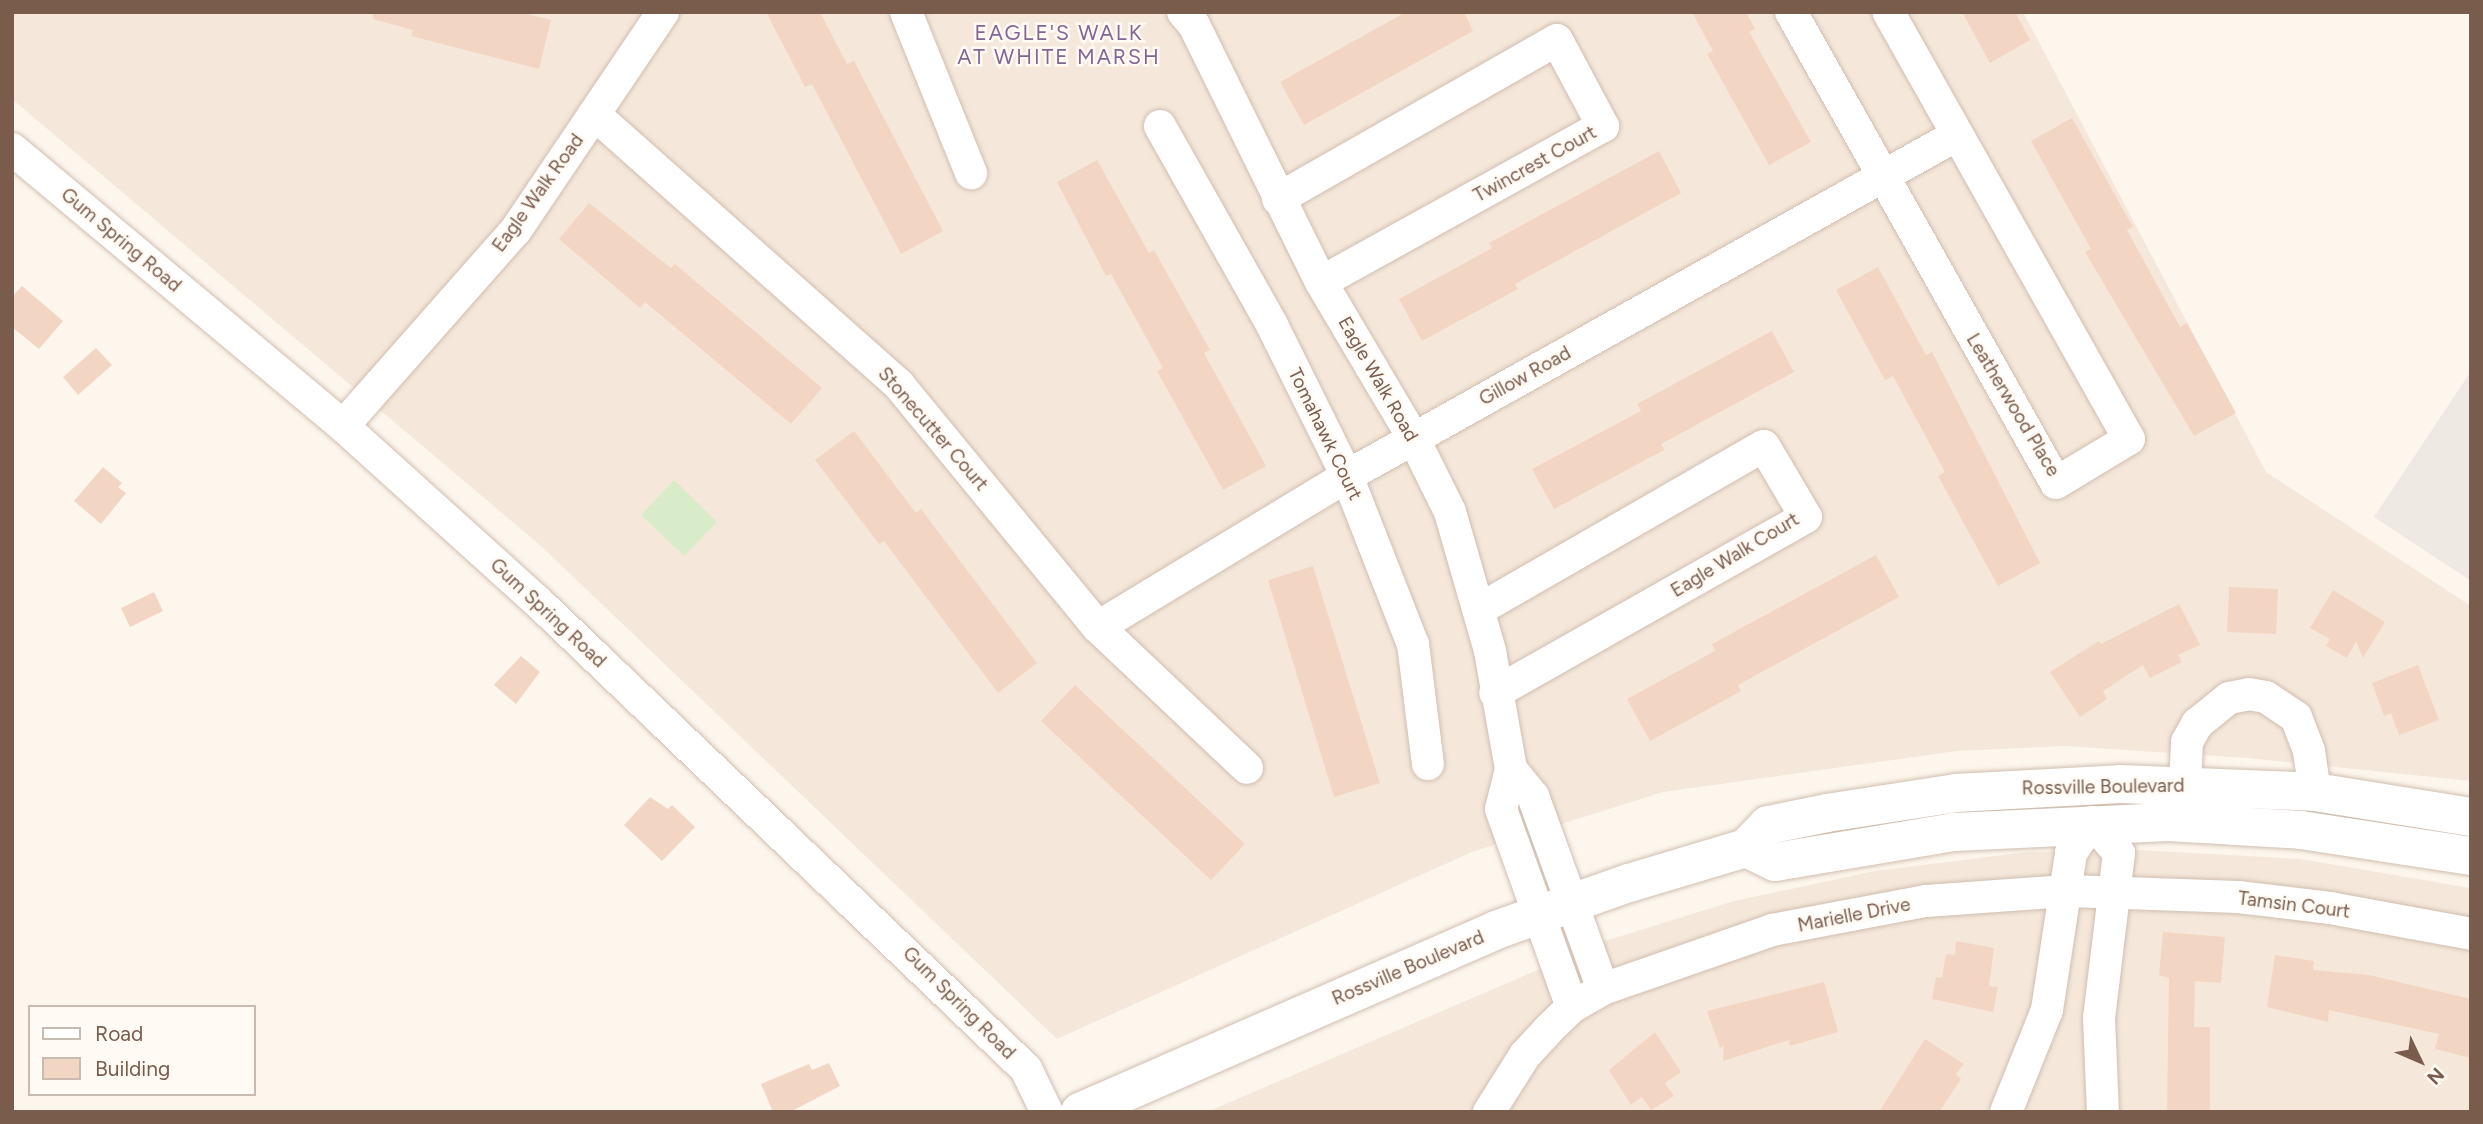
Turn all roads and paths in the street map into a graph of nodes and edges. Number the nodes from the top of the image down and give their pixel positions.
1 (663, 12) edge
2 (906, 12) edge
3 (1791, 12) edge
4 (1888, 12) edge
5 (1198, 17) edge
6 (594, 114) junction
7 (1160, 126) dead end
8 (1957, 135) junction
9 (12, 149) edge
10 (971, 173) dead end
11 (1880, 177) junction
12 (1278, 199) junction
13 (1321, 282) junction
14 (343, 426) junction
15 (1414, 439) junction
16 (1347, 476) junction
17 (1480, 609) junction
18 (1098, 627) junction
19 (1495, 693) junction
20 (1428, 764) dead end
21 (1247, 768) dead end
22 (1511, 769) junction
23 (2185, 785) junction
24 (2315, 792) junction
25 (2471, 817) edge
26 (2092, 822) junction
27 (1746, 848) junction
28 (2471, 856) edge
29 (2067, 891) junction
30 (2115, 893) junction
31 (1572, 902) junction
32 (1537, 915) junction
33 (2471, 934) edge
34 (1603, 989) junction
35 (1572, 1007) junction
36 (2048, 1010) junction
37 (2099, 1018) junction
38 (1046, 1112) edge
39 (1080, 1112) edge
40 (1489, 1112) edge
41 (2006, 1112) edge
42 (2103, 1112) edge

1 - 6 street, Eagle Walk Road
2 - 10 street
3 - 11 street, Leatherwood Place
4 - 8 street, Leatherwood Place
5 - 12 street, Eagle Walk Road
6 - 14 street, Eagle Walk Road
6 - 18 street, Stonecutter Court
7 - 16 street, Tomahawk Court
8 - 11 street, Gillow Road
8 - 11 street, Leatherwood Place
9 - 14 street, Gum Spring Road
11 - 15 street, Gillow Road
12 - 13 street, Eagle Walk Road
12 - 13 street, Twincrest Court
13 - 15 street, Eagle Walk Road
14 - 38 street, Gum Spring Road
15 - 16 street, Gillow Road
15 - 17 street, Eagle Walk Road
16 - 18 street, Gillow Road
16 - 20 street, Tomahawk Court
17 - 19 street, Eagle Walk Road
17 - 19 street, Eagle Walk Court
18 - 21 street, Stonecutter Court
19 - 22 street, Eagle Walk Road
22 - 31 street, Eagle Walk Road
22 - 32 street, Eagle Walk Road
23 - 24 main road, Rossville Boulevard
23 - 24 street
23 - 27 main road, Rossville Boulevard
24 - 25 main road, Rossville Boulevard
26 - 27 main road, Rossville Boulevard
26 - 28 main road, Rossville Boulevard
26 - 29 street
26 - 30 street
27 - 31 main road, Rossville Boulevard
29 - 30 street, Marielle Drive
29 - 34 street, Marielle Drive
29 - 36 street
30 - 33 street, Tamsin Court
30 - 37 street
31 - 32 main road, Rossville Boulevard
31 - 34 street
32 - 35 street
32 - 39 main road, Rossville Boulevard
34 - 35 street, Marielle Drive
35 - 40 street, Marielle Drive
36 - 37 street
36 - 41 street
37 - 42 street

